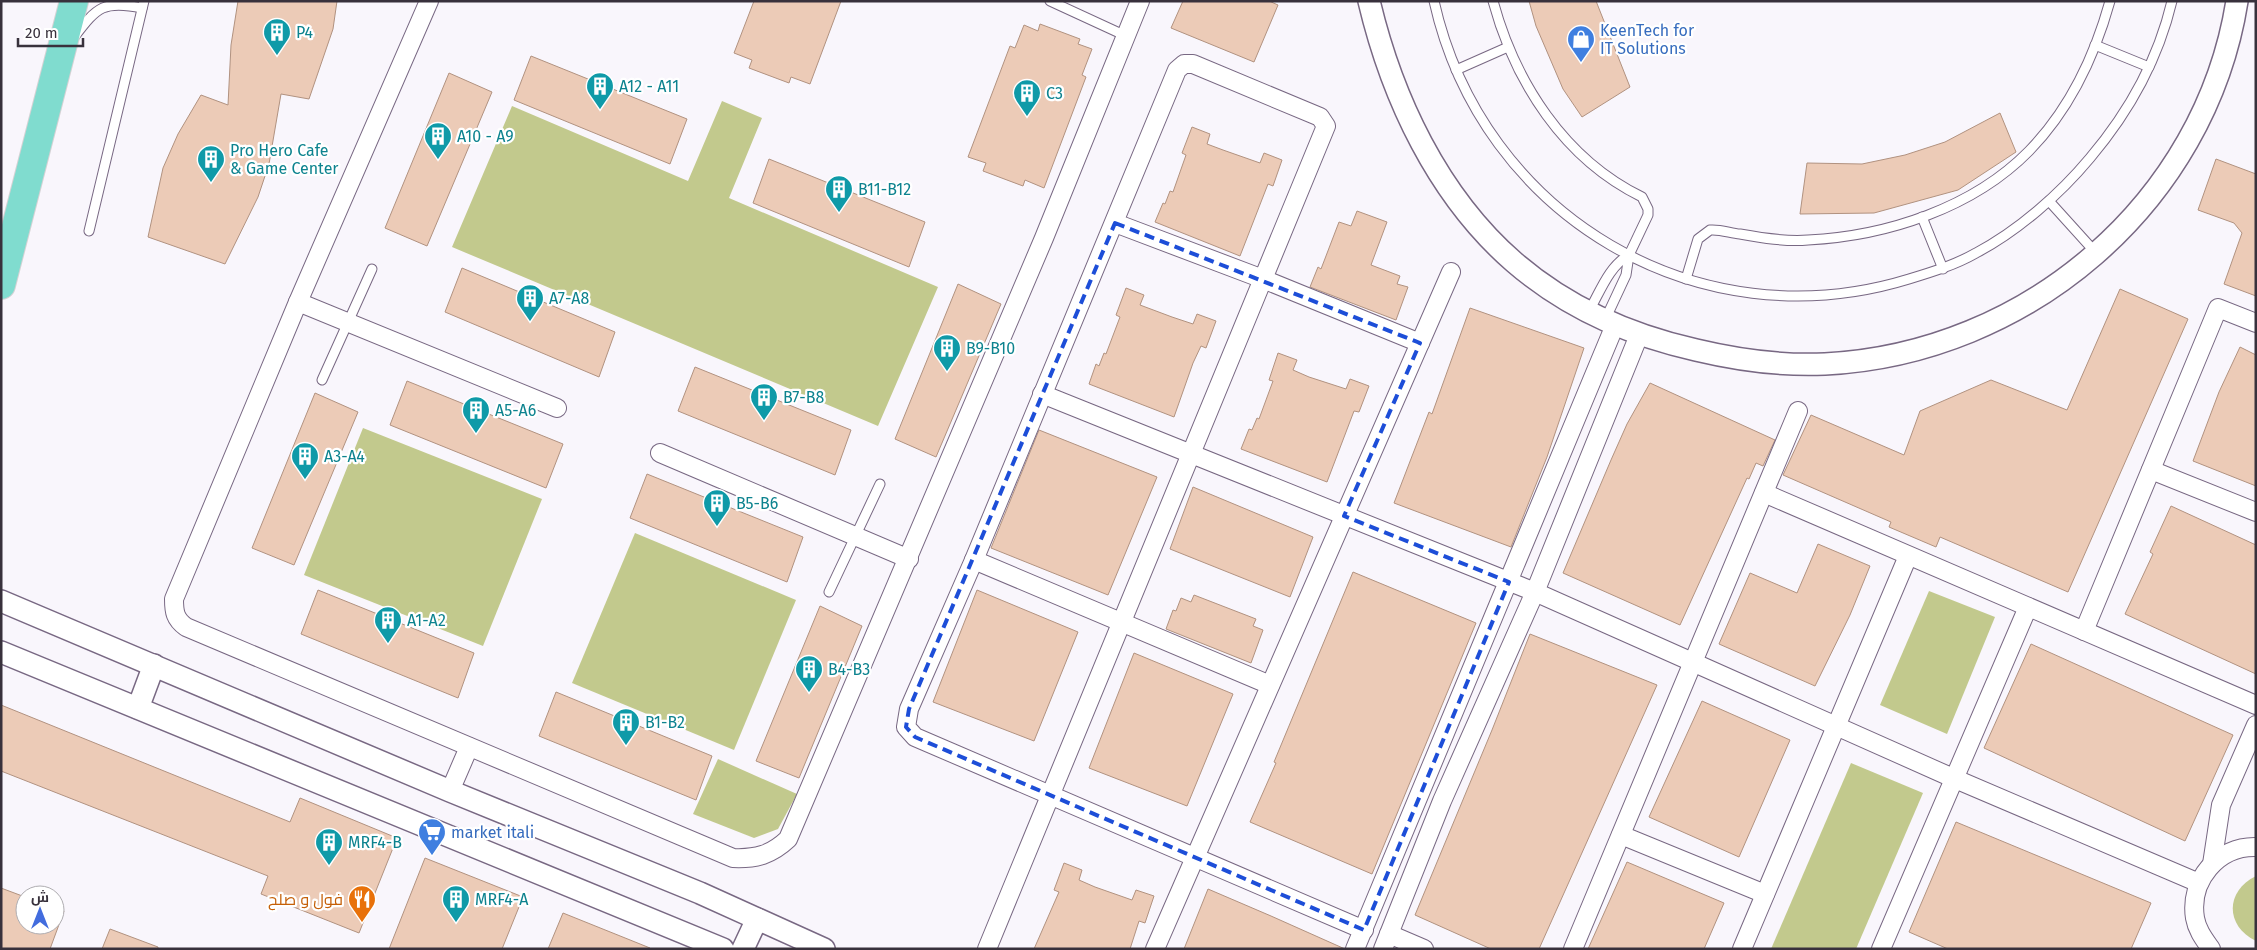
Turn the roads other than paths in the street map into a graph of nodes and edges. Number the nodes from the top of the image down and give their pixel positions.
1 (74, 1) edge
2 (429, 1) edge
3 (1050, 1) edge
4 (1140, 1) edge
5 (1369, 1) edge
6 (1434, 1) edge
7 (1493, 1) edge
8 (2110, 1) edge
9 (2172, 1) edge
10 (2237, 1) edge
11 (143, 4) edge
12 (1126, 36) junction
13 (2095, 45) junction
14 (1508, 47) junction
15 (58, 66) junction
16 (2149, 67) junction
17 (1456, 70) junction
18 (2049, 201) junction
19 (1922, 217) junction
20 (1115, 223) junction
21 (89, 232) dead end
22 (2097, 253) junction
23 (1629, 254) junction
24 (372, 269) dead end
25 (1943, 269) junction
26 (1451, 272) dead end
27 (1263, 279) junction
28 (1686, 279) junction
29 (1, 285) edge
30 (298, 302) junction
31 (1603, 319) junction
32 (348, 323) junction
33 (2256, 324) edge
34 (1639, 334) junction
35 (1420, 343) junction
36 (322, 380) dead end
37 (1590, 386) junction
38 (1042, 394) junction
39 (1614, 398) junction
40 (557, 408) dead end
41 (1798, 411) dead end
42 (660, 453) dead end
43 (1190, 454) junction
44 (2151, 470) junction
45 (880, 484) dead end
46 (1764, 493) junction
47 (2256, 512) edge
48 (1344, 516) junction
49 (855, 536) junction
50 (1908, 556) junction
51 (909, 559) junction
52 (974, 560) junction
53 (1510, 582) junction
54 (829, 592) dead end
55 (1535, 592) junction
56 (1, 601) edge
57 (2028, 607) junction
58 (1120, 622) junction
59 (2084, 631) junction
60 (1, 652) edge
61 (1693, 662) junction
62 (154, 665) junction
63 (1270, 685) junction
64 (2256, 705) edge
65 (138, 708) junction
66 (2256, 725) edge
67 (1836, 726) junction
68 (469, 747) junction
69 (1953, 778) junction
70 (450, 791) junction
71 (1049, 795) junction
72 (1621, 835) junction
73 (2256, 847) edge
74 (1195, 858) junction
75 (2212, 864) junction
76 (2199, 883) junction
77 (1765, 894) junction
78 (757, 919) junction
79 (1364, 930) junction
80 (1386, 941) edge
81 (723, 949) edge
82 (742, 949) edge
83 (824, 949) edge
84 (987, 949) edge
85 (1155, 949) edge
86 (1355, 949) edge
87 (1424, 949) edge
88 (1573, 949) edge
89 (1742, 949) edge
90 (1880, 949) edge
91 (2211, 949) edge

1 - 15 highway
2 - 30 street
3 - 12 lane
4 - 12 street
5 - 31 street
6 - 17 lane
7 - 14 lane
8 - 13 lane
9 - 16 lane
10 - 22 street
11 - 15 lane
11 - 21 lane
12 - 51 street
13 - 16 lane
13 - 19 lane
14 - 17 lane
14 - 23 lane
15 - 29 highway
16 - 18 lane
17 - 23 lane
18 - 22 lane
18 - 25 lane
19 - 25 lane
19 - 28 lane
20 - 27 street
20 - 27 street
20 - 38 street
22 - 34 street
23 - 28 lane
23 - 31 lane
23 - 31 lane
24 - 32 lane
25 - 28 lane
26 - 35 street
27 - 35 street
27 - 43 street
30 - 32 street
30 - 68 street
31 - 34 street
31 - 37 street
32 - 36 lane
32 - 40 street
33 - 44 street
34 - 39 street
35 - 48 street
37 - 39 street
37 - 53 street
38 - 43 street
38 - 52 street
39 - 55 street
41 - 46 street
42 - 49 street
43 - 48 street
43 - 58 street
44 - 47 street
44 - 59 street
45 - 49 lane
46 - 50 street
46 - 61 street
48 - 53 street
48 - 63 street
49 - 51 street
49 - 54 lane
50 - 57 street
50 - 67 street
51 - 68 street
52 - 58 street
52 - 71 street
53 - 55 street
53 - 79 street
55 - 61 street
55 - 80 street
56 - 62 street
57 - 59 street
57 - 69 street
58 - 63 street
58 - 71 street
59 - 64 street
60 - 65 street
61 - 67 street
61 - 72 street
62 - 65 street
62 - 70 street
63 - 74 street
65 - 81 street
66 - 75 street
67 - 69 street
67 - 77 street
68 - 70 street
69 - 76 street
69 - 90 street
70 - 78 street
71 - 74 street
71 - 84 street
72 - 77 street
72 - 88 street
73 - 75 street
74 - 79 street
74 - 85 street
75 - 76 street
76 - 91 street
77 - 89 street
78 - 82 street
78 - 83 street
79 - 86 street
80 - 87 street

